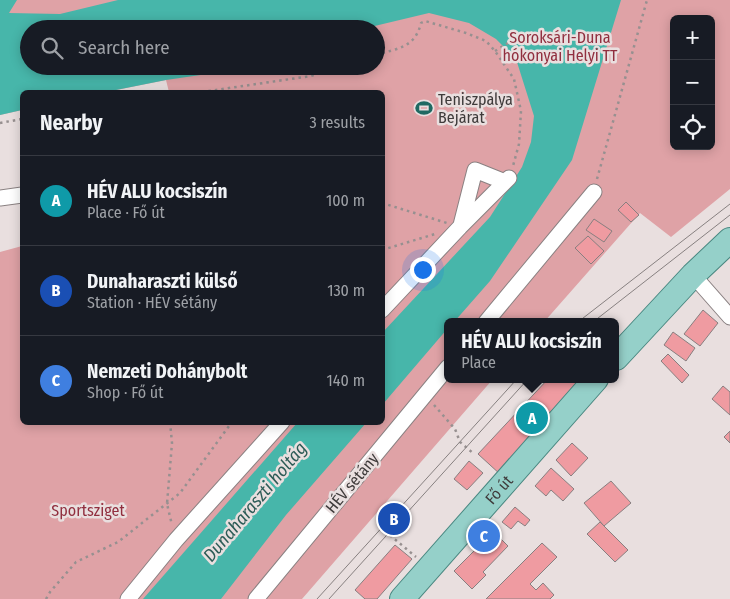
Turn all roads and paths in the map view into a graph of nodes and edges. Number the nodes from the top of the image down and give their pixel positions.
1 (647, 0) edge
2 (513, 40) dead end
3 (495, 51) junction
4 (385, 52) edge
5 (314, 75) edge
6 (216, 90) edge
7 (20, 120) edge
8 (0, 123) edge
9 (507, 180) junction
10 (594, 192) joint
11 (20, 195) edge
12 (0, 198) edge
13 (385, 204) edge
14 (460, 227) junction
15 (730, 240) edge
16 (385, 249) edge
17 (693, 276) junction
18 (385, 307) edge
19 (730, 317) edge
20 (489, 318) edge
21 (619, 355) edge
22 (444, 372) edge
23 (592, 383) edge
24 (425, 394) junction
25 (170, 425) edge
26 (230, 425) edge
27 (279, 425) edge
28 (474, 454) dead end
29 (167, 504) junction
30 (384, 531) dead end
31 (176, 540) junction
32 (411, 563) dead end
33 (46, 599) edge
34 (128, 599) edge
35 (256, 599) edge
36 (402, 599) edge

1 - 10 path
2 - 3 path
3 - 4 path
3 - 9 path
5 - 6 path
7 - 8 path
9 - 14 street
9 - 14 street
10 - 20 street
11 - 12 street
13 - 14 path
14 - 16 path
14 - 18 street
15 - 17 main road
17 - 19 street
17 - 21 main road
22 - 24 street, HÉV sétány
23 - 36 main road, Fő út
24 - 28 path
24 - 35 street, HÉV sétány
25 - 29 path
26 - 29 path
27 - 31 street
29 - 31 path
29 - 33 path
30 - 32 path
31 - 34 street

